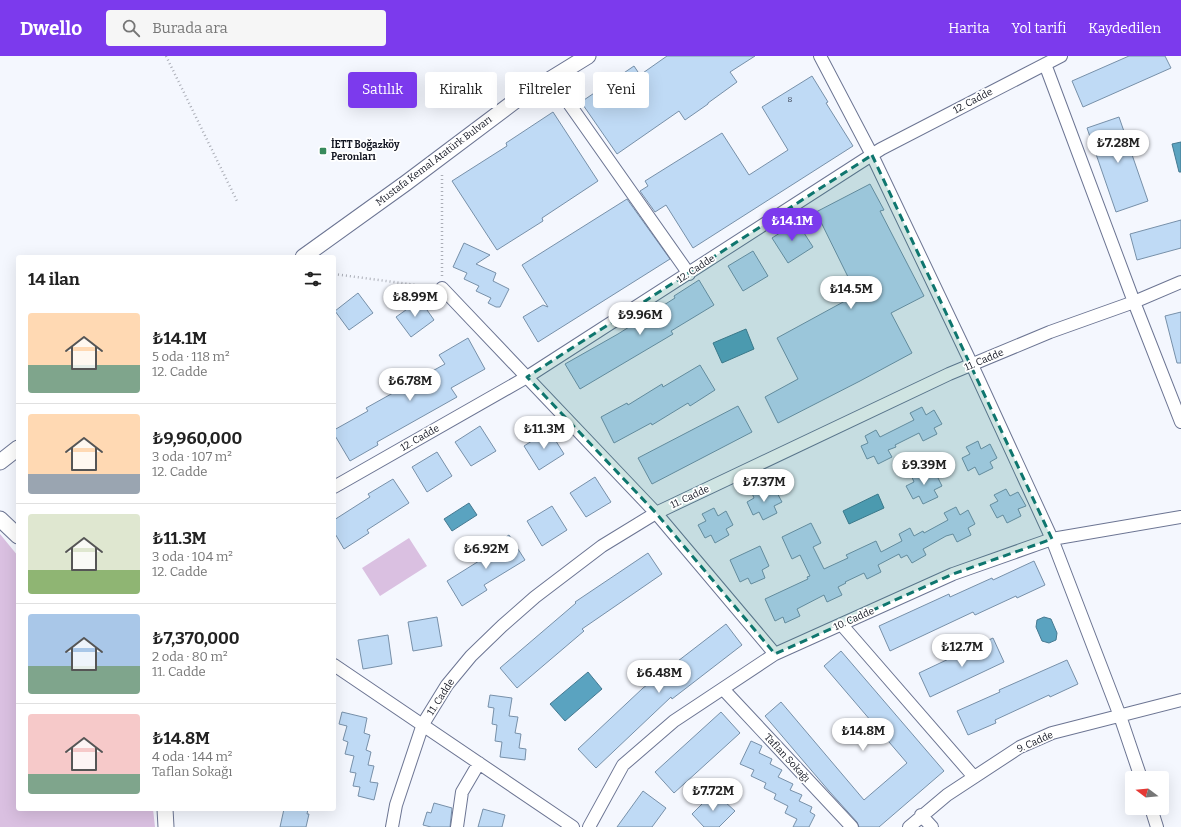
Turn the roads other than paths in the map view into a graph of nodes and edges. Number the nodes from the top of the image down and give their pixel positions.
1 (588, 56) edge
2 (820, 56) edge
3 (1061, 56) edge
4 (1045, 64) junction
5 (561, 72) edge
6 (505, 108) edge
7 (572, 108) edge
8 (872, 155) junction
9 (306, 255) edge
10 (689, 274) junction
11 (1181, 282) edge
12 (442, 288) road end
13 (1134, 302) junction
14 (972, 365) junction
15 (527, 377) junction
16 (1181, 422) edge
17 (16, 450) edge
18 (0, 462) edge
19 (336, 486) edge
20 (656, 513) junction
21 (1181, 517) edge
22 (0, 519) edge
23 (16, 534) edge
24 (1052, 539) junction
25 (841, 624) junction
26 (775, 654) junction
27 (336, 666) edge
28 (723, 689) junction
29 (1181, 700) edge
30 (1120, 716) junction
31 (423, 724) junction
32 (479, 762) junction
33 (1139, 771) edge
34 (974, 777) junction
35 (165, 811) edge
36 (922, 815) junction
37 (1153, 815) edge
38 (166, 827) edge
39 (392, 827) edge
40 (456, 827) edge
41 (573, 827) edge
42 (589, 827) edge
43 (852, 827) edge
44 (909, 827) edge
45 (932, 827) edge
46 (1157, 827) edge

1 - 5 street, Mustafa Kemal Atatürk Bulvarı
2 - 8 street
3 - 4 street, 12. Cadde
4 - 8 street, 12. Cadde
4 - 13 street
6 - 9 street, Mustafa Kemal Atatürk Bulvarı
7 - 10 street
8 - 10 street, 12. Cadde
8 - 14 street
10 - 15 street, 12. Cadde
11 - 13 street, 11. Cadde
12 - 15 street
13 - 14 street, 11. Cadde
13 - 16 street
14 - 20 street, 11. Cadde
14 - 24 street
15 - 19 street, 12. Cadde
15 - 20 street
17 - 18 street
20 - 26 street
20 - 31 street, 11. Cadde
21 - 24 street, 10. Cadde
22 - 23 street
24 - 25 street, 10. Cadde
24 - 30 street
25 - 26 street, 10. Cadde
25 - 34 street
26 - 28 street, 10. Cadde
27 - 31 street
28 - 42 street, 10. Cadde
28 - 43 street, Taflan Sokağı
29 - 30 street, 9. Cadde
30 - 33 street
30 - 34 street, 9. Cadde
31 - 32 street
31 - 39 street, 11. Cadde
32 - 40 street
32 - 41 street
34 - 36 street, 9. Cadde
35 - 38 street
36 - 44 street, 9. Cadde
36 - 45 street
37 - 46 street

